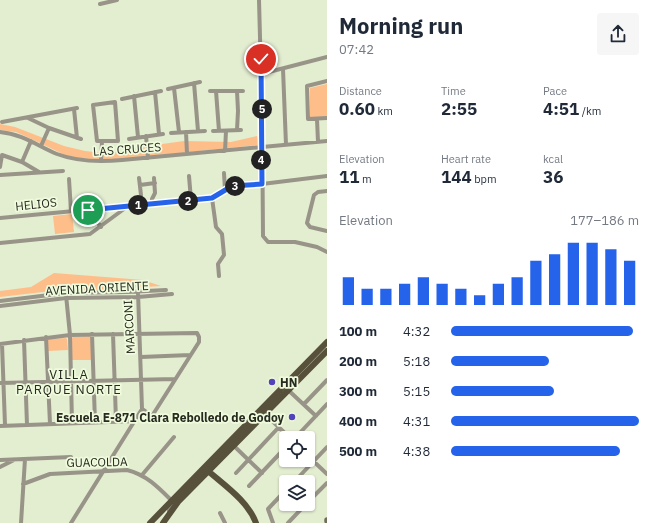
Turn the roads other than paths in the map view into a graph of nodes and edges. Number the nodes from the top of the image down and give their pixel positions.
1 (117, 0) edge
2 (259, 0) edge
3 (100, 4) dead end
4 (327, 57) edge
5 (283, 69) junction
6 (261, 74) junction
7 (327, 81) edge
8 (200, 82) dead end
9 (194, 84) junction
10 (174, 88) junction
11 (168, 89) dead end
12 (161, 91) dead end
13 (210, 91) dead end
14 (216, 91) junction
15 (237, 91) junction
16 (243, 91) dead end
17 (155, 92) junction
18 (134, 96) junction
19 (122, 99) dead end
20 (28, 118) junction
21 (327, 118) edge
22 (317, 119) junction
23 (2, 122) dead end
24 (49, 128) junction
25 (198, 131) junction
26 (205, 131) dead end
27 (213, 131) dead end
28 (219, 131) junction
29 (226, 131) junction
30 (0, 132) edge
31 (179, 132) junction
32 (186, 132) junction
33 (171, 133) dead end
34 (146, 136) junction
35 (138, 137) junction
36 (129, 139) dead end
37 (31, 141) junction
38 (102, 141) junction
39 (327, 141) edge
40 (318, 142) junction
41 (286, 145) junction
42 (41, 146) junction
43 (261, 148) junction
44 (225, 150) junction
45 (187, 154) junction
46 (148, 158) junction
47 (101, 161) junction
48 (22, 162) junction
49 (0, 167) edge
50 (63, 171) dead end
51 (40, 172) junction
52 (224, 173) dead end
53 (0, 175) edge
54 (189, 176) dead end
55 (327, 176) edge
56 (139, 178) dead end
57 (154, 178) dead end
58 (69, 179) dead end
59 (155, 183) junction
60 (262, 184) junction
61 (140, 185) junction
62 (225, 190) junction
63 (327, 191) edge
64 (141, 195) dead end
65 (212, 198) junction
66 (191, 200) junction
67 (152, 203) junction
68 (129, 206) junction
69 (88, 210) junction
70 (71, 211) junction
71 (0, 218) edge
72 (101, 227) junction
73 (327, 231) edge
74 (0, 243) edge
75 (327, 252) edge
76 (219, 276) dead end
77 (166, 290) dead end
78 (138, 294) junction
79 (172, 294) dead end
80 (66, 295) junction
81 (0, 301) edge
82 (0, 306) edge
83 (140, 333) junction
84 (92, 334) junction
85 (113, 334) junction
86 (70, 335) junction
87 (46, 337) junction
88 (24, 340) junction
89 (327, 342) edge
90 (1, 344) edge
91 (327, 351) edge
92 (190, 355) junction
93 (141, 357) junction
94 (175, 379) junction
95 (142, 380) junction
96 (327, 380) edge
97 (48, 381) junction
98 (72, 381) junction
99 (94, 381) junction
100 (114, 381) junction
101 (26, 382) junction
102 (2, 383) edge
103 (286, 388) junction
104 (304, 404) junction
105 (327, 404) edge
106 (142, 409) junction
107 (265, 414) junction
108 (152, 416) junction
109 (316, 416) junction
110 (116, 421) junction
111 (136, 421) junction
112 (159, 421) dead end
113 (95, 422) junction
114 (72, 423) junction
115 (50, 424) junction
116 (5, 425) junction
117 (27, 425) junction
118 (0, 426) edge
119 (279, 427) junction
120 (283, 431) edge
121 (302, 431) edge
122 (174, 437) dead end
123 (234, 446) junction
124 (327, 447) edge
125 (279, 455) edge
126 (71, 457) dead end
127 (16, 459) junction
128 (25, 459) junction
129 (315, 459) edge
130 (0, 460) edge
131 (248, 460) junction
132 (315, 463) edge
133 (0, 467) edge
134 (308, 467) edge
135 (105, 470) junction
136 (206, 470) junction
137 (236, 473) dead end
138 (262, 473) junction
139 (327, 474) edge
140 (142, 475) junction
141 (300, 475) edge
142 (327, 482) edge
143 (23, 484) junction
144 (248, 486) dead end
145 (315, 495) edge
146 (279, 497) edge
147 (172, 500) junction
148 (299, 511) edge
149 (169, 513) junction
150 (220, 513) dead end
151 (327, 520) edge
152 (152, 522) edge
153 (21, 523) edge
154 (71, 523) edge
155 (163, 523) edge
156 (225, 523) edge
157 (256, 523) edge
158 (273, 523) edge
159 (288, 523) edge
160 (324, 523) edge

1 - 3 street
2 - 6 street
4 - 5 street
5 - 6 street
5 - 41 street
6 - 43 street
7 - 22 street
8 - 9 street
9 - 10 street
9 - 25 street
10 - 11 street
10 - 31 street
12 - 17 street
13 - 14 street
14 - 15 street
14 - 28 street
15 - 16 street
15 - 29 street
17 - 18 street
17 - 34 street
18 - 19 street
18 - 35 street
20 - 23 street
20 - 24 street
20 - 24 street
21 - 22 street
22 - 40 street
24 - 42 street
25 - 26 street
25 - 32 street
27 - 28 street
28 - 29 street
29 - 44 street
30 - 37 street, LAS CRUCES
31 - 32 street
31 - 33 street
32 - 45 street
34 - 35 street
34 - 46 street
35 - 36 street
37 - 42 street, LAS CRUCES
37 - 48 street
38 - 38 street
38 - 47 street
39 - 40 street, LAS CRUCES
40 - 41 street, LAS CRUCES
41 - 43 street, LAS CRUCES
42 - 47 street, LAS CRUCES
43 - 44 street, LAS CRUCES
43 - 60 street
44 - 45 street, LAS CRUCES
45 - 46 street, LAS CRUCES
46 - 47 street, LAS CRUCES
48 - 49 street
48 - 51 street
50 - 51 street
51 - 53 street
52 - 62 street
54 - 66 street
55 - 60 street, HELIOS
56 - 61 street
57 - 59 street
58 - 70 street
59 - 61 street
59 - 67 street
60 - 62 street, HELIOS
60 - 75 street
61 - 64 street
62 - 65 street, HELIOS
63 - 73 street
65 - 66 street, HELIOS
65 - 76 street
66 - 67 street, HELIOS
67 - 68 street, HELIOS
68 - 69 street, HELIOS
68 - 72 street
69 - 70 street, HELIOS
69 - 72 street
70 - 71 street, HELIOS
72 - 74 street
77 - 78 street, AVENIDA ORIENTE
78 - 79 street, AVENIDA ORIENTE
78 - 80 street, AVENIDA ORIENTE
78 - 83 street, MARCONI
80 - 81 street, AVENIDA ORIENTE
80 - 82 street, AVENIDA ORIENTE
80 - 86 street
83 - 85 street
83 - 92 street
83 - 93 street, MARCONI
84 - 85 street
84 - 86 street
84 - 99 street
85 - 100 street
86 - 87 street
86 - 98 street
87 - 88 street
87 - 97 street
88 - 90 street
88 - 101 street
89 - 103 main road
90 - 102 street
91 - 103 main road
92 - 93 street
92 - 94 street
93 - 95 street, MARCONI
94 - 95 street
94 - 108 street
95 - 100 street
95 - 106 street, MARCONI
96 - 104 street
97 - 98 street
97 - 101 street
97 - 115 street
98 - 99 street
98 - 114 street
99 - 100 street
99 - 113 street
100 - 110 street
101 - 102 street
101 - 117 street
102 - 116 street
103 - 104 street
103 - 107 main road
103 - 136 main road
104 - 109 street
105 - 109 street
106 - 108 street
106 - 111 street, MARCONI
107 - 119 street
107 - 123 main road
108 - 112 street
109 - 121 street
110 - 111 street
110 - 113 street
111 - 135 street, MARCONI
113 - 114 street
114 - 115 street
115 - 117 street
116 - 117 street
116 - 118 street
119 - 120 street
119 - 131 street
122 - 140 street
123 - 131 street
123 - 136 main road
124 - 129 street
125 - 138 street
126 - 128 street
127 - 128 street
127 - 130 street
127 - 133 street
128 - 143 street
131 - 137 street
131 - 138 street
132 - 139 street
134 - 141 street
135 - 140 street, GUACOLDA
135 - 143 street, GUACOLDA
135 - 154 street, MARCONI
136 - 147 main road
136 - 149 main road
136 - 157 main road
138 - 144 street
140 - 147 street, GUACOLDA
142 - 145 street
143 - 153 street
146 - 158 street
147 - 149 street
147 - 152 main road
148 - 159 street
149 - 155 main road
150 - 156 street
151 - 160 street

